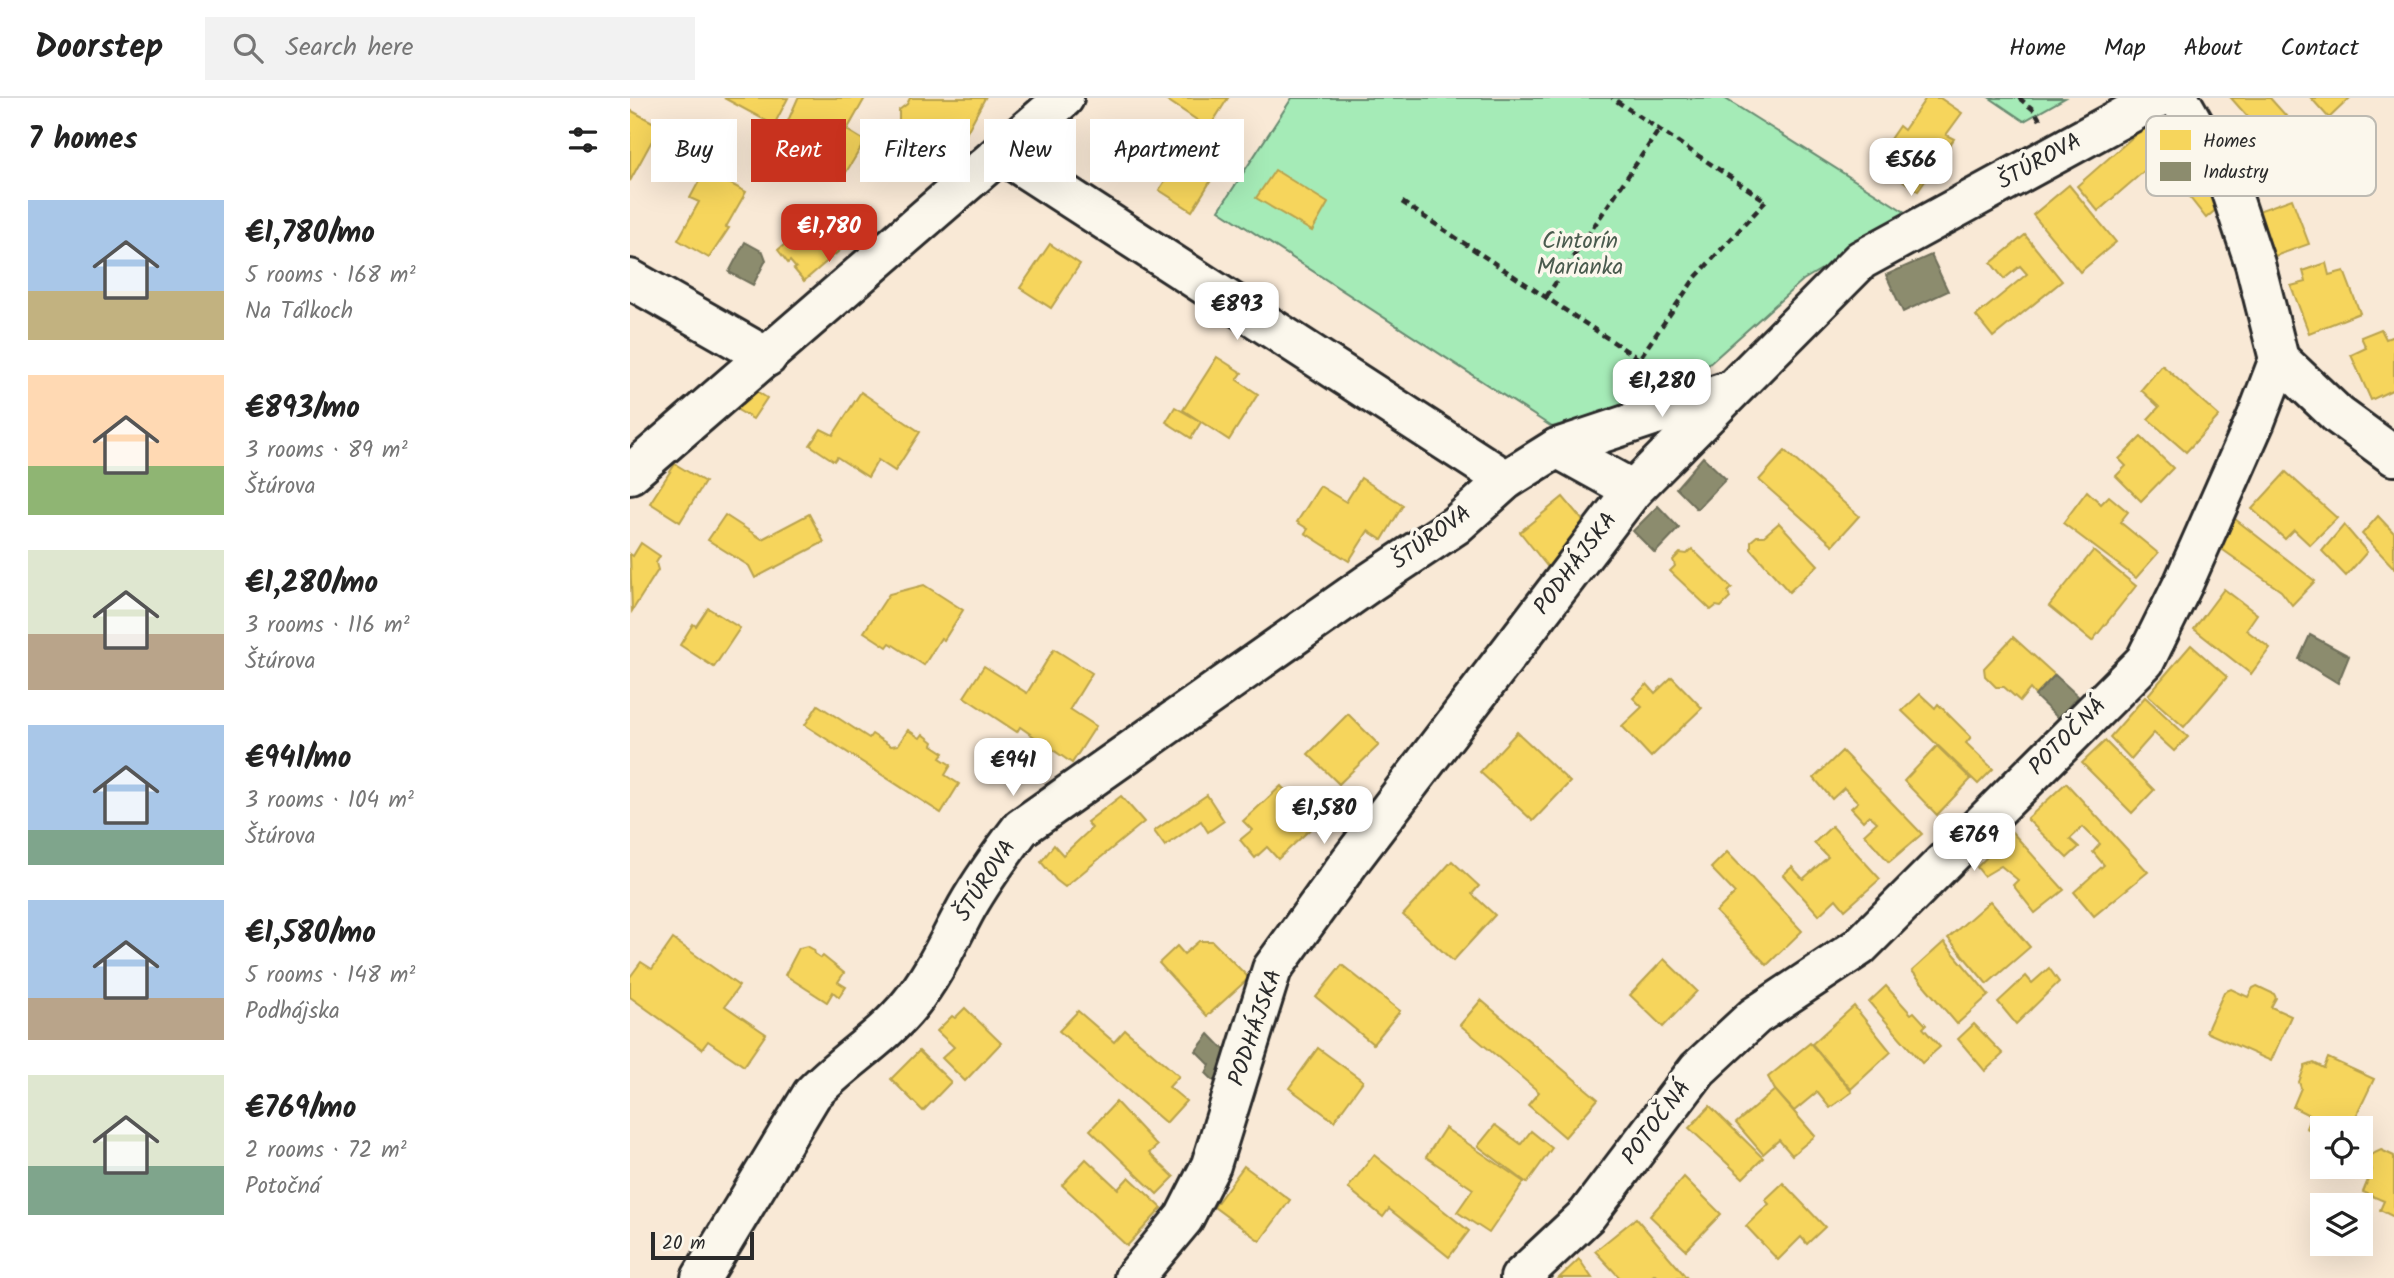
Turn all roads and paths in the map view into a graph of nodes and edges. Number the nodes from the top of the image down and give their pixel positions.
1 (1064, 98) edge
2 (1612, 98) edge
3 (2158, 98) edge
4 (2179, 98) edge
5 (2189, 116) edge
6 (1040, 119) edge
7 (1659, 130) junction
8 (984, 168) edge
9 (1046, 182) edge
10 (2232, 196) edge
11 (1402, 202) dead end
12 (630, 279) edge
13 (1546, 297) junction
14 (767, 357) junction
15 (2279, 359) junction
16 (1732, 390) junction
17 (1557, 448) junction
18 (2394, 456) edge
19 (630, 474) edge
20 (1506, 480) junction
21 (1633, 490) junction
22 (701, 1278) edge
23 (1134, 1278) edge
24 (1520, 1278) edge

1 - 6 street
2 - 7 path
3 - 16 street, ŠTÚROVA
4 - 5 street
7 - 13 path
7 - 13 path
8 - 14 street
9 - 20 street
10 - 15 street
11 - 13 path
12 - 14 street
14 - 19 street
15 - 18 street
15 - 24 street, POTOČNÁ
16 - 17 street, ŠTÚROVA
16 - 21 street, ŠTÚROVA
17 - 20 street, ŠTÚROVA
17 - 21 street
20 - 22 street, ŠTÚROVA
21 - 23 street, PODHÁJSKA

